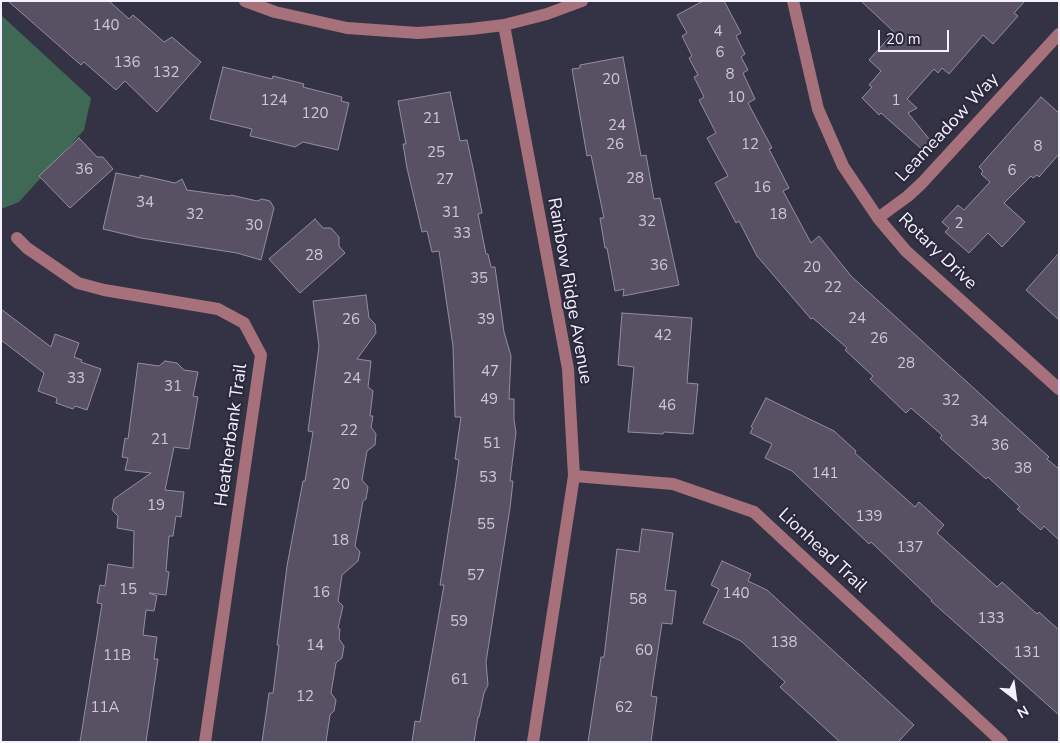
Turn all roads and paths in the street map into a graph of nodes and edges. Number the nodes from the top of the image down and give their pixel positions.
1 (245, 1) edge
2 (582, 1) edge
3 (793, 1) edge
4 (504, 25) junction
5 (1059, 34) edge
6 (878, 218) junction
7 (17, 238) dead end
8 (1059, 389) edge
9 (574, 476) junction
10 (205, 742) edge
11 (533, 742) edge
12 (1002, 742) edge

1 - 4 street
2 - 4 street
3 - 6 street, Rotary Drive
4 - 9 street, Rainbow Ridge Avenue
5 - 6 street, Leameadow Way
6 - 8 street, Rotary Drive
7 - 10 street, Heatherbank Trail
9 - 11 street, Rainbow Ridge Avenue
9 - 12 street, Lionhead Trail

